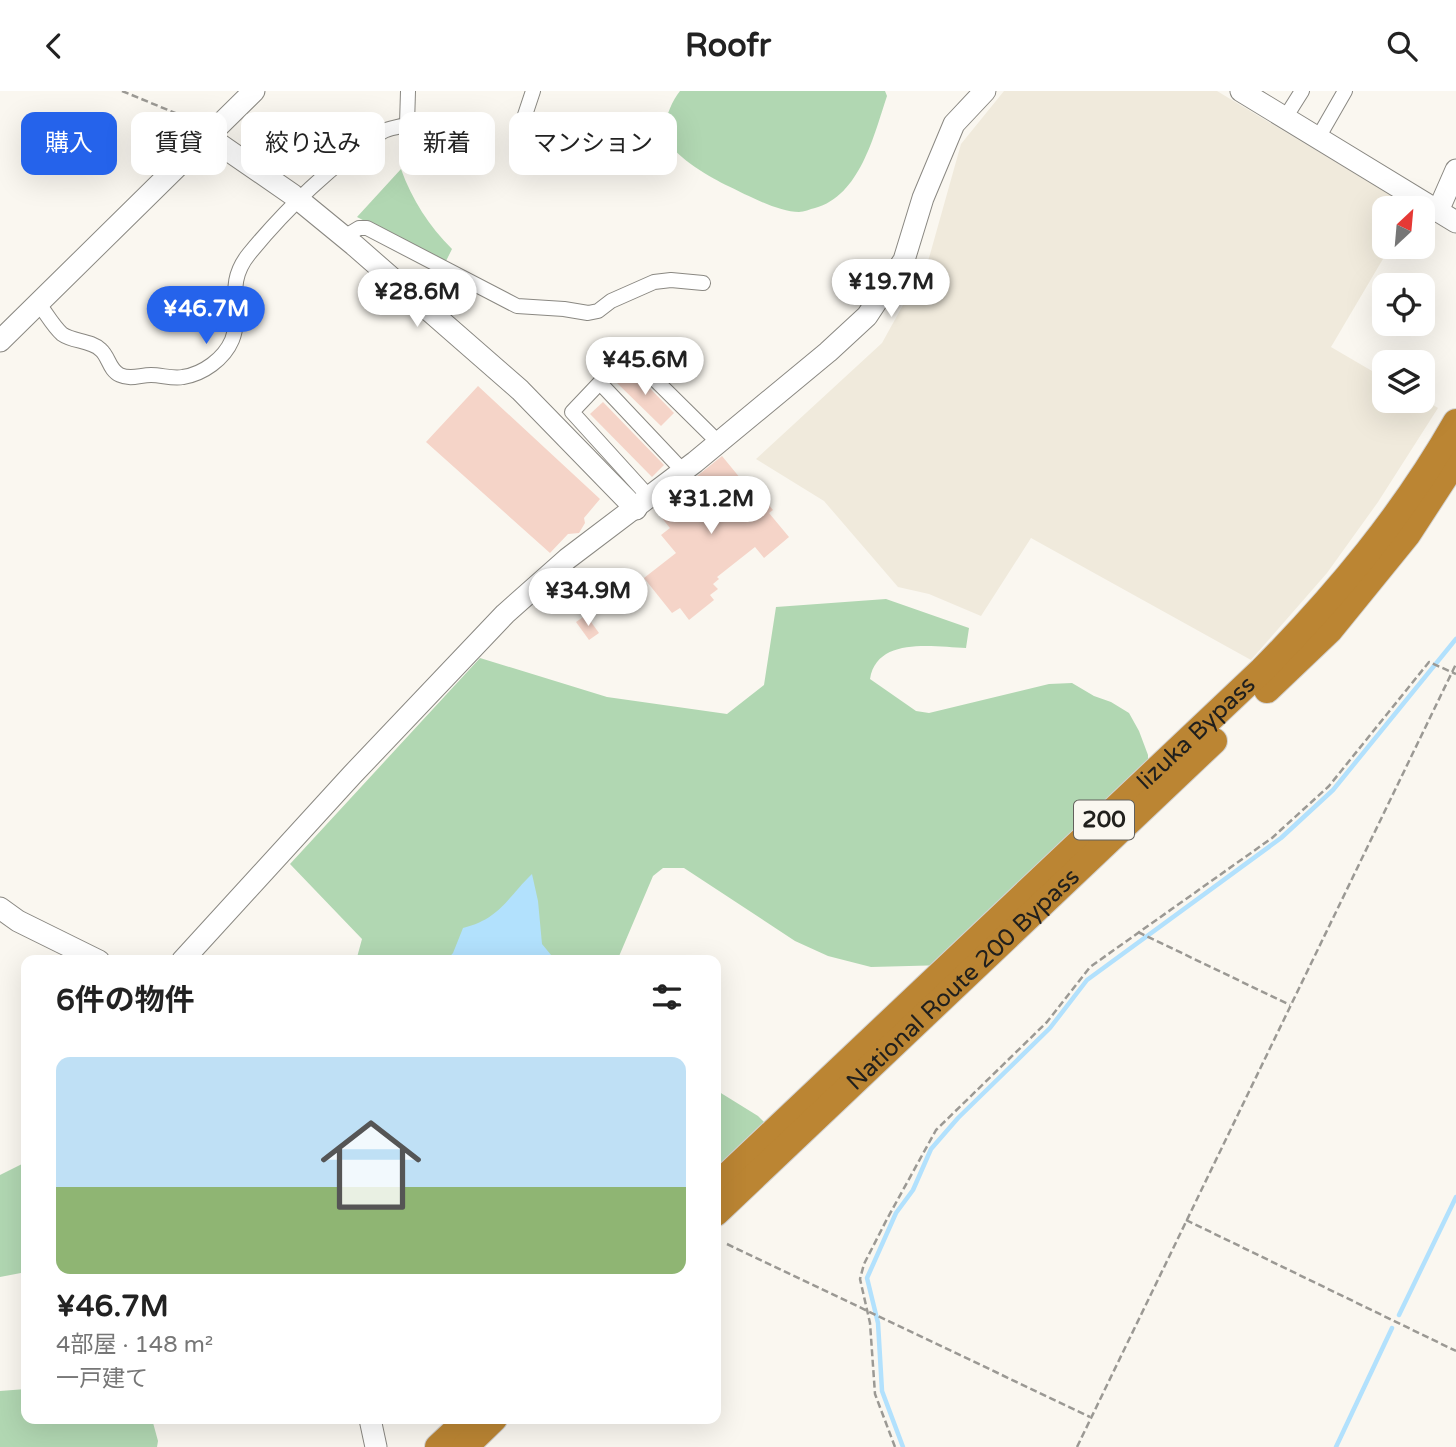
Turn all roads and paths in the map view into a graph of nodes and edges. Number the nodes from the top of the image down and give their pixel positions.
1 (122, 91) edge
2 (254, 91) edge
3 (408, 91) edge
4 (533, 91) edge
5 (985, 91) edge
6 (1241, 91) edge
7 (1302, 91) edge
8 (1345, 91) edge
9 (167, 112) edge
10 (526, 112) edge
11 (227, 118) edge
12 (1285, 118) junction
13 (1318, 138) junction
14 (227, 144) edge
15 (1456, 170) edge
16 (170, 175) edge
17 (300, 200) junction
18 (1447, 216) edge
19 (344, 237) junction
20 (703, 283) dead end
21 (39, 304) junction
22 (0, 341) edge
23 (600, 383) junction
24 (1456, 422) edge
25 (719, 443) junction
26 (1456, 460) edge
27 (684, 472) junction
28 (643, 503) junction
29 (1456, 664) edge
30 (1451, 672) junction
31 (1456, 674) edge
32 (0, 908) edge
33 (1138, 932) junction
34 (87, 955) edge
35 (187, 955) edge
36 (1290, 1005) junction
37 (721, 1181) edge
38 (721, 1208) edge
39 (1186, 1220) junction
40 (727, 1244) dead end
41 (867, 1310) junction
42 (1456, 1351) edge
43 (1091, 1417) junction
44 (371, 1424) edge
45 (463, 1424) edge
46 (489, 1424) edge
47 (376, 1447) edge
48 (438, 1447) edge
49 (465, 1447) edge
50 (895, 1447) edge
51 (1077, 1447) edge

1 - 9 path
2 - 11 street
3 - 17 street
4 - 10 street
5 - 25 street
6 - 12 street
7 - 12 street
8 - 13 street
12 - 13 street
13 - 18 street
14 - 17 street
15 - 18 street
16 - 21 street
17 - 19 street
17 - 21 street
19 - 20 street
19 - 28 street
21 - 22 street
23 - 25 street
23 - 27 street
23 - 28 street
24 - 37 highway, Iizuka Bypass / 200
25 - 27 street
26 - 38 highway, National Route 200 Bypass / 200
27 - 28 street
28 - 35 street
29 - 30 path
30 - 31 path
30 - 33 path
30 - 36 path
32 - 34 street
33 - 36 path
33 - 41 path
36 - 39 path
39 - 42 path
39 - 43 path
40 - 41 path
41 - 43 path
41 - 50 path
43 - 51 path
44 - 47 street
45 - 48 highway
46 - 49 highway

